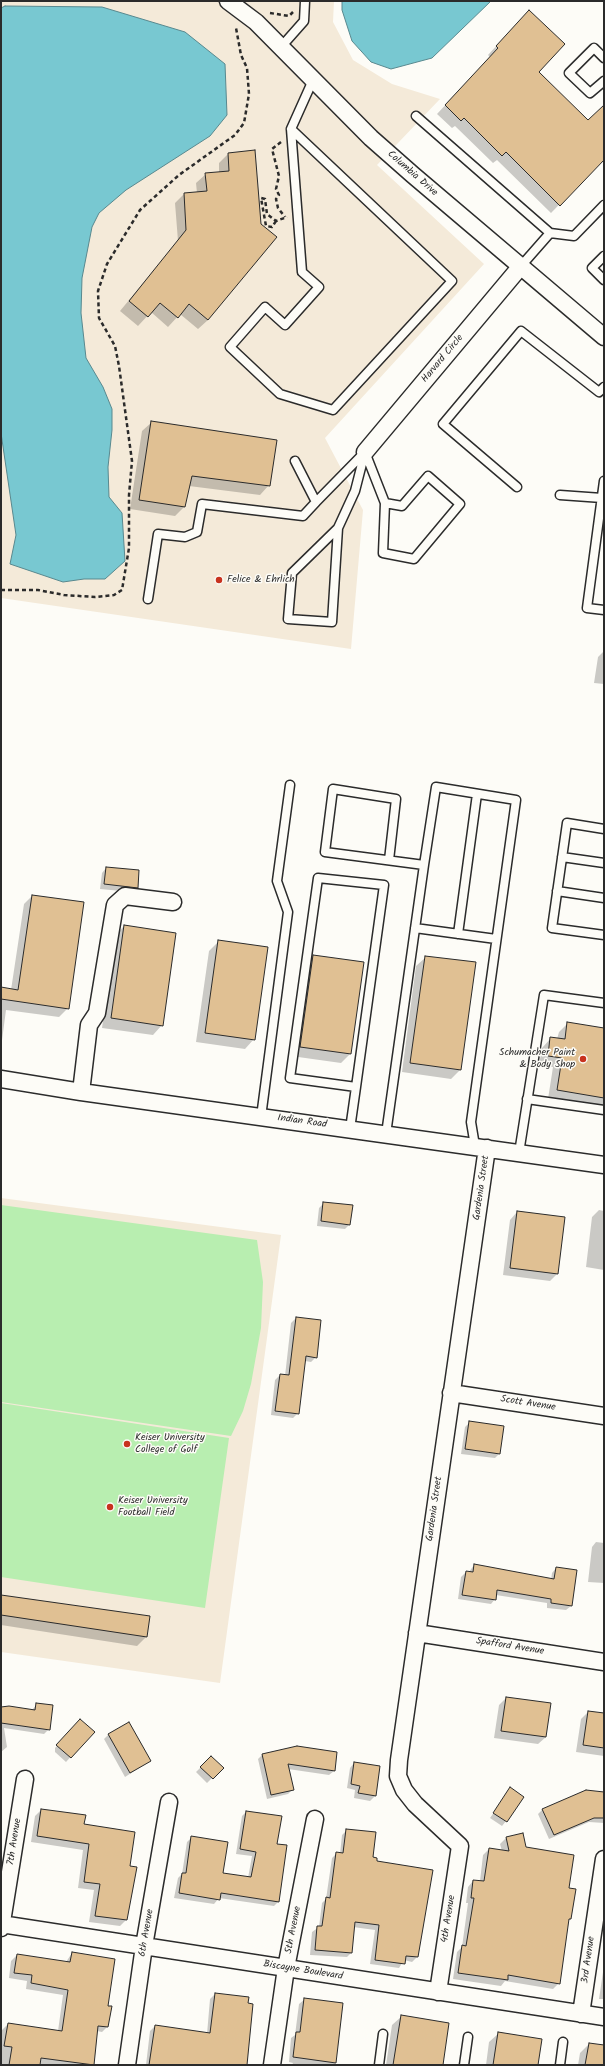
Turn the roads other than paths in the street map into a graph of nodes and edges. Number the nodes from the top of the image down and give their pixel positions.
1 (228, 1) edge
2 (305, 1) edge
3 (281, 47) junction
4 (604, 58) edge
5 (314, 80) junction
6 (604, 81) edge
7 (416, 116) dead end
8 (292, 129) junction
9 (604, 205) edge
10 (550, 233) junction
11 (604, 256) edge
12 (521, 266) junction
13 (604, 280) edge
14 (604, 337) edge
15 (604, 387) edge
16 (365, 452) junction
17 (295, 461) dead end
18 (604, 481) edge
19 (517, 487) dead end
20 (560, 495) dead end
21 (602, 498) junction
22 (316, 502) junction
23 (385, 503) junction
24 (338, 528) junction
25 (148, 599) dead end
26 (604, 610) edge
27 (290, 785) dead end
28 (477, 794) junction
29 (604, 829) edge
30 (562, 857) junction
31 (389, 860) junction
32 (604, 863) edge
33 (424, 865) junction
34 (557, 891) junction
35 (604, 898) edge
36 (172, 902) dead end
37 (415, 928) junction
38 (458, 934) junction
39 (604, 935) edge
40 (496, 939) junction
41 (604, 1003) edge
42 (1, 1078) edge
43 (356, 1087) junction
44 (81, 1092) junction
45 (527, 1099) junction
46 (604, 1110) edge
47 (261, 1117) junction
48 (350, 1129) junction
49 (386, 1134) junction
50 (481, 1147) junction
51 (519, 1153) junction
52 (604, 1165) edge
53 (451, 1393) junction
54 (604, 1416) edge
55 (416, 1633) junction
56 (604, 1662) edge
57 (25, 1779) dead end
58 (169, 1802) dead end
59 (315, 1819) dead end
60 (460, 1846) joint
61 (604, 1859) edge
62 (1, 1925) edge
63 (144, 1946) junction
64 (286, 1968) junction
65 (438, 1992) junction
66 (581, 2014) junction
67 (604, 2017) edge
68 (383, 2034) dead end
69 (468, 2037) dead end
70 (564, 2042) dead end
71 (127, 2065) edge
72 (272, 2065) edge
73 (379, 2065) edge
74 (464, 2065) edge
75 (560, 2065) edge

1 - 3 street, Columbia Drive
2 - 3 lane
3 - 5 street, Columbia Drive
4 - 6 lane
5 - 8 lane
5 - 12 street, Columbia Drive
7 - 10 lane
8 - 8 lane
9 - 10 lane
10 - 12 lane
11 - 13 lane
12 - 14 street, Columbia Drive
12 - 16 street, Harvard Circle
15 - 19 lane
16 - 22 lane
16 - 23 lane
16 - 24 lane
17 - 22 lane
18 - 21 lane
20 - 21 lane
21 - 26 lane
22 - 25 lane
23 - 23 lane
24 - 24 lane
27 - 47 lane
28 - 33 lane
28 - 38 lane
28 - 40 lane
29 - 30 lane
30 - 32 lane
30 - 34 lane
31 - 31 lane
31 - 33 lane
33 - 37 lane
34 - 35 lane
34 - 39 lane
36 - 44 street
37 - 38 lane
37 - 49 lane
38 - 40 lane
40 - 50 lane
41 - 45 lane
42 - 44 street, Indian Road
43 - 43 lane
43 - 48 lane
44 - 47 street, Indian Road
45 - 46 lane
45 - 51 lane
47 - 48 street, Indian Road
48 - 49 street, Indian Road
49 - 50 street, Indian Road
50 - 51 street, Indian Road
50 - 53 street, Gardenia Street
51 - 52 street, Indian Road
53 - 54 street, Scott Avenue
53 - 55 street, Gardenia Street
55 - 56 street, Spafford Avenue
55 - 60 street, Gardenia Street
57 - 62 street, 7th Avenue
58 - 63 street, 6th Avenue
59 - 64 street, 5th Avenue
60 - 65 street, 4th Avenue
61 - 66 street, 3rd Avenue
62 - 63 street, Biscayne Boulevard
63 - 64 street, Biscayne Boulevard
63 - 71 street, 6th Avenue
64 - 65 street, Biscayne Boulevard
64 - 72 street, 5th Avenue
65 - 66 street, Biscayne Boulevard
66 - 67 street, Biscayne Boulevard
68 - 73 lane
69 - 74 lane
70 - 75 lane

